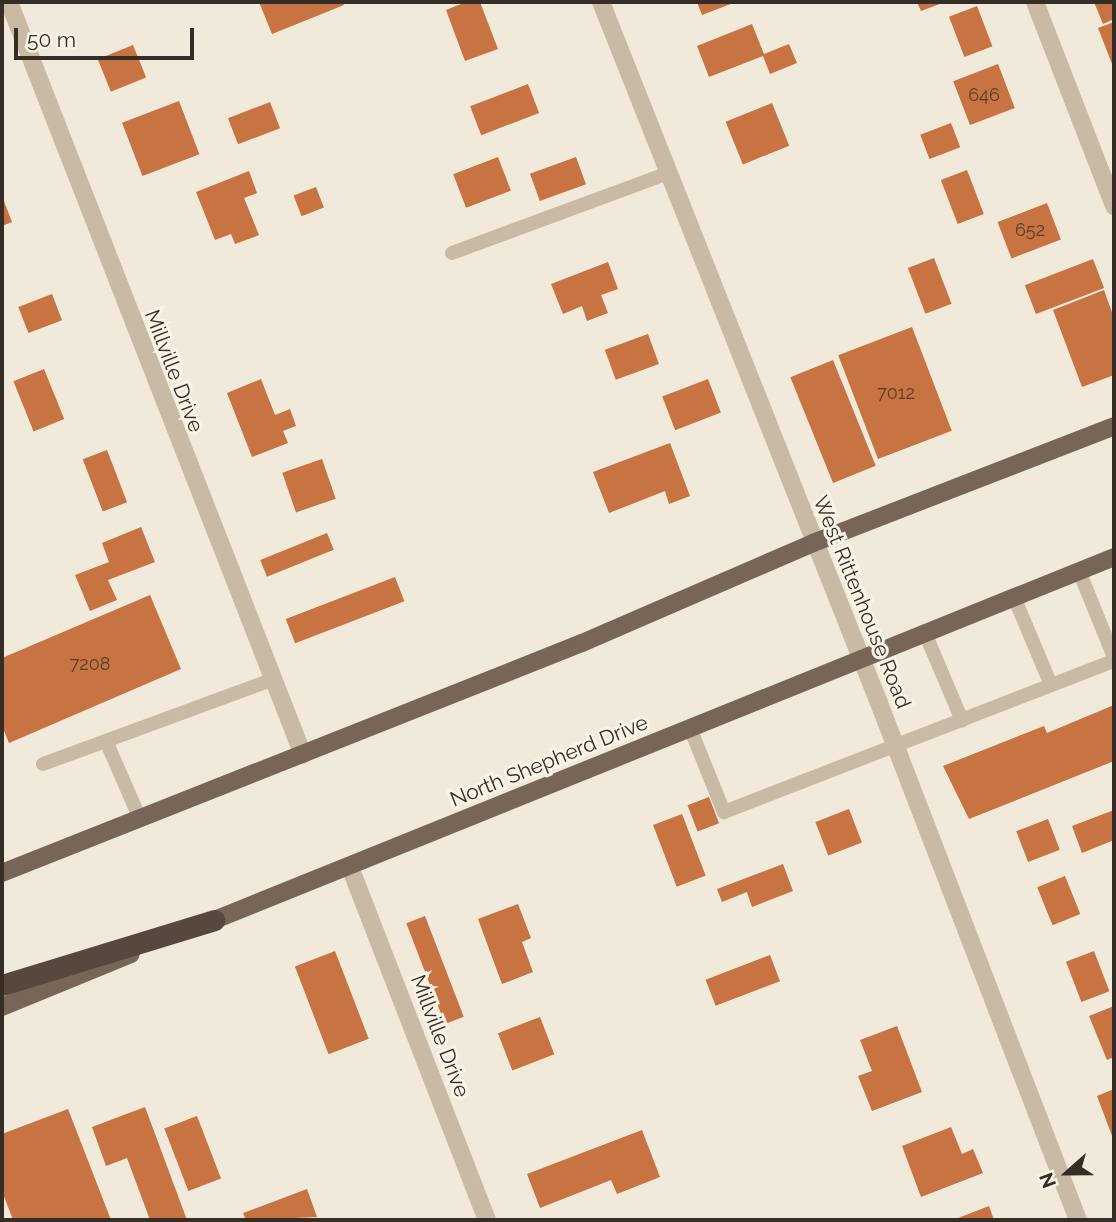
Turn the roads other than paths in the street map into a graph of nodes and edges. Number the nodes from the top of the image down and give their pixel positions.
1 (9, 2) edge
2 (600, 2) edge
3 (1035, 2) edge
4 (668, 173) junction
5 (1114, 205) edge
6 (452, 253) dead end
7 (1114, 426) edge
8 (813, 542) junction
9 (1114, 557) edge
10 (1079, 571) junction
11 (1014, 597) junction
12 (925, 633) junction
13 (860, 658) junction
14 (1114, 659) edge
15 (271, 680) junction
16 (1051, 685) junction
17 (962, 720) junction
18 (690, 728) junction
19 (106, 741) junction
20 (895, 745) junction
21 (303, 755) junction
22 (43, 764) dead end
23 (140, 818) junction
24 (349, 867) junction
25 (2, 873) edge
26 (214, 920) junction
27 (2, 985) edge
28 (2, 1007) edge
29 (487, 1220) edge
30 (1078, 1220) edge

1 - 15 street, Millville Drive
2 - 4 street, West Rittenhouse Road
3 - 5 street
4 - 6 lane
4 - 8 street, West Rittenhouse Road
7 - 8 main road
8 - 13 street, West Rittenhouse Road
8 - 21 main road
9 - 10 main road, North Shepherd Drive
10 - 11 main road, North Shepherd Drive
10 - 14 lane
11 - 12 main road, North Shepherd Drive
11 - 16 lane
12 - 13 main road, North Shepherd Drive
12 - 17 lane
13 - 18 main road, North Shepherd Drive
13 - 20 street, West Rittenhouse Road
14 - 16 lane
15 - 19 lane
15 - 21 street, Millville Drive
16 - 17 lane
17 - 20 lane
18 - 20 lane
18 - 24 main road, North Shepherd Drive
19 - 22 lane
19 - 23 lane
20 - 30 street, West Rittenhouse Road
21 - 23 main road
23 - 25 main road
24 - 26 main road, North Shepherd Drive
24 - 29 street, Millville Drive
26 - 27 highway
26 - 28 main road, North Shepherd Drive

